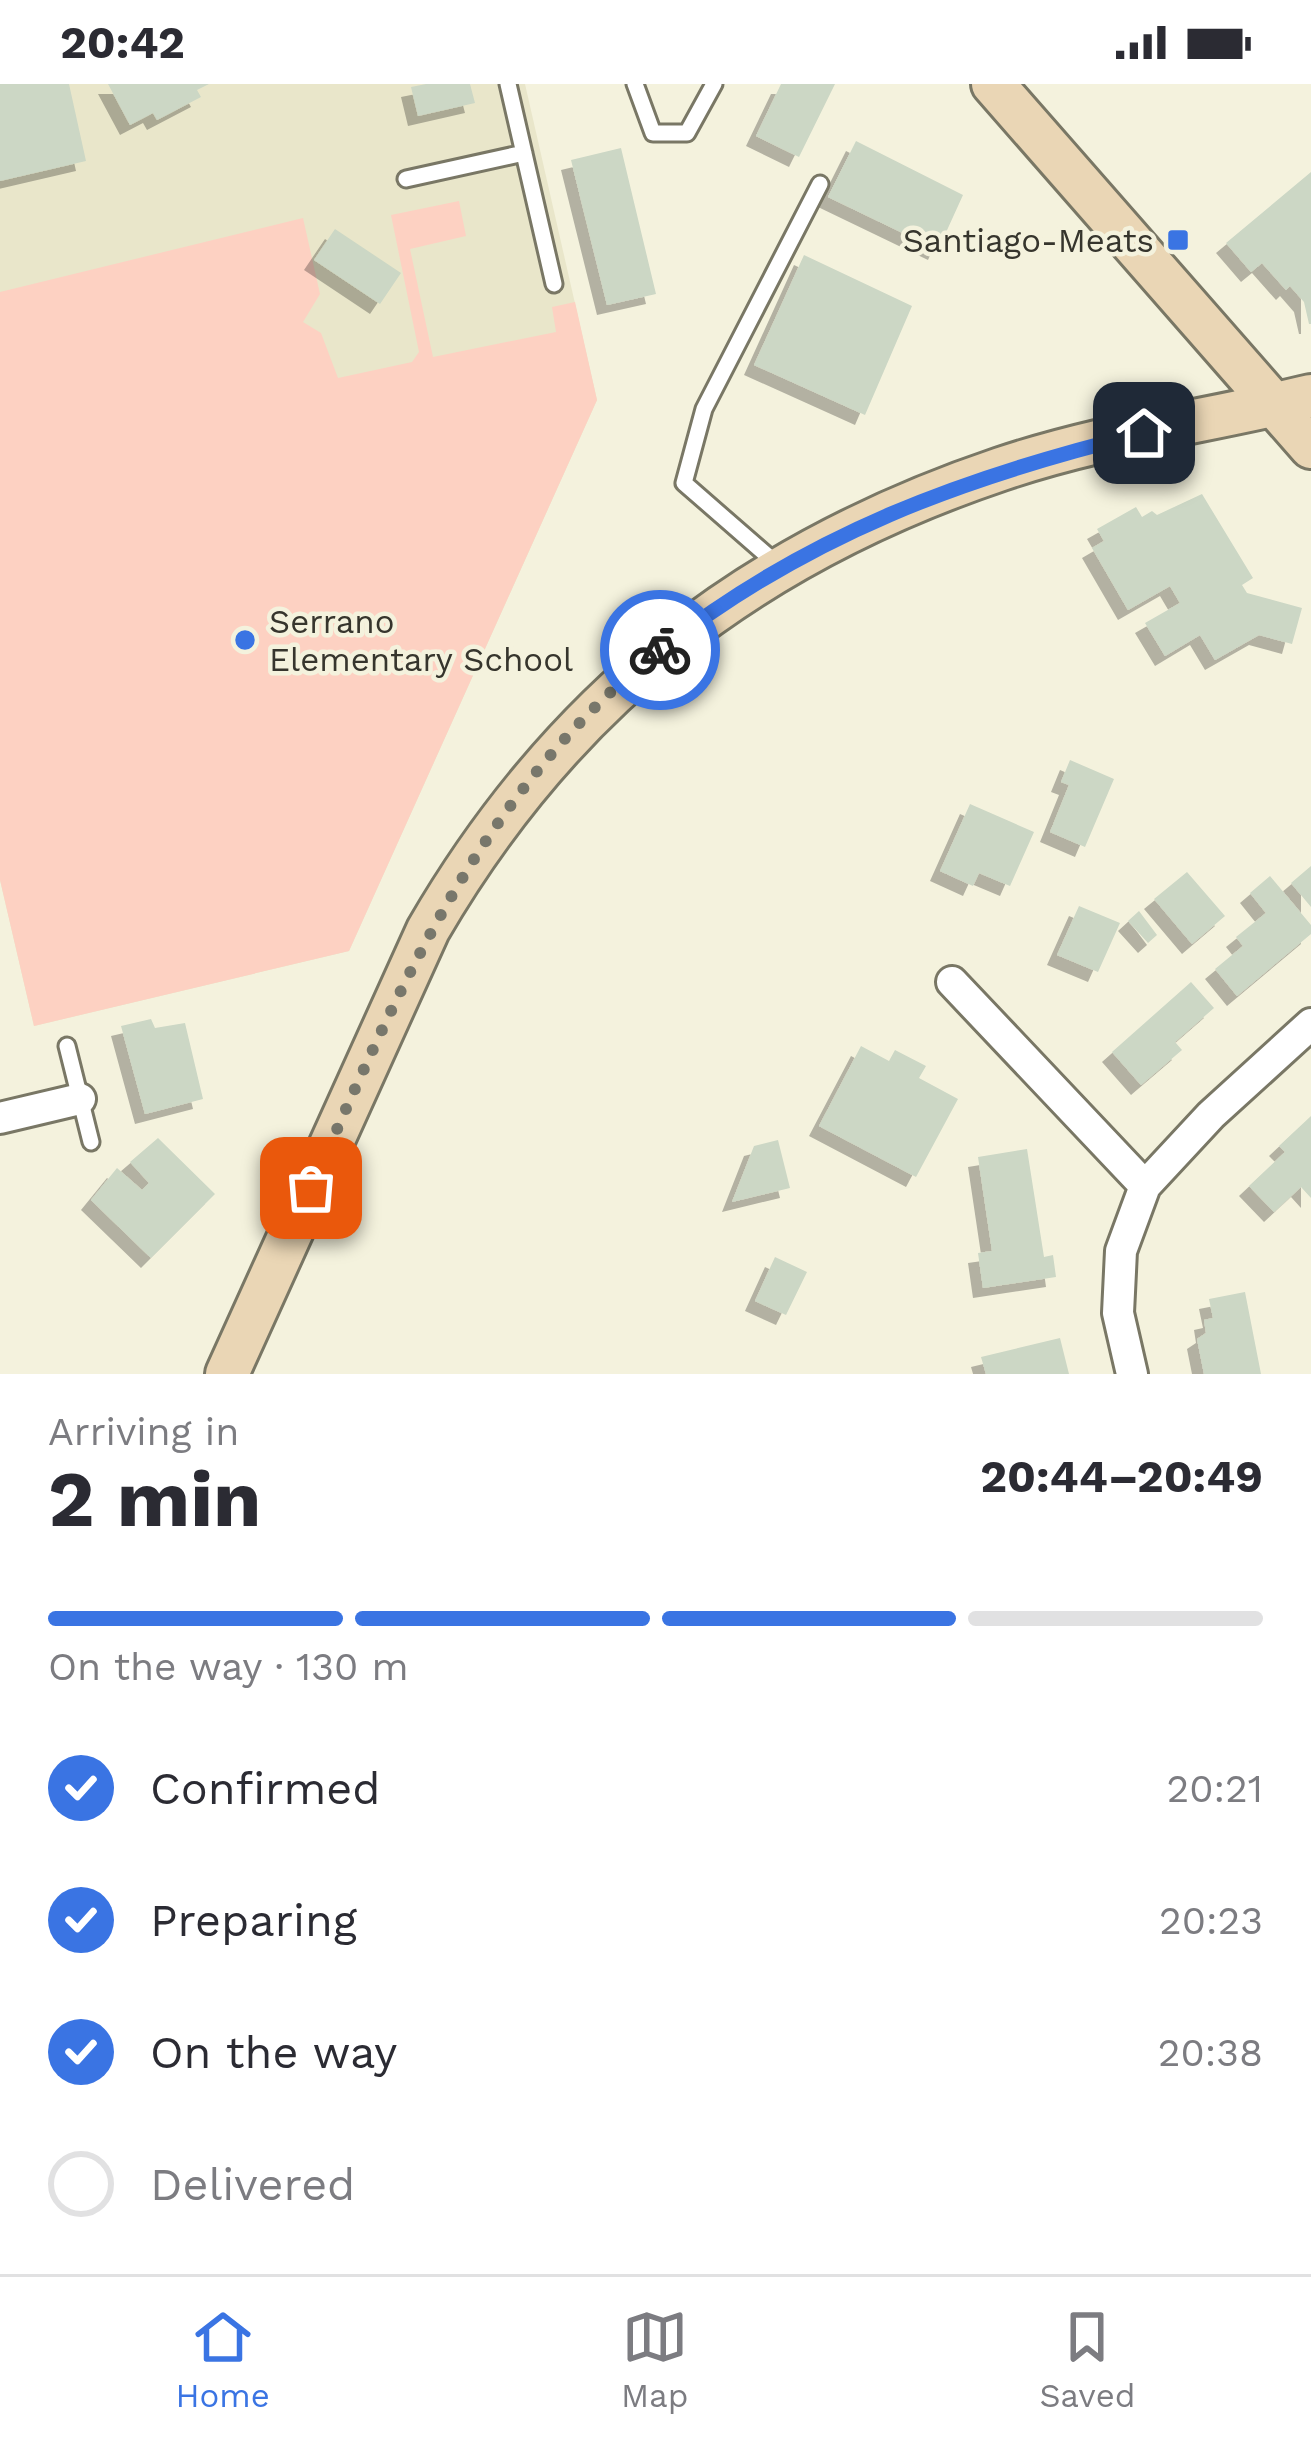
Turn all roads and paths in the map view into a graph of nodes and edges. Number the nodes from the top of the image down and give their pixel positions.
1 (508, 84) edge
2 (634, 84) edge
3 (714, 84) edge
4 (993, 84) edge
5 (524, 153) junction
6 (406, 179) dead end
7 (820, 184) dead end
8 (554, 284) dead end
9 (1292, 401) edge
10 (1311, 447) edge
11 (780, 567) junction
12 (952, 982) dead end
13 (1311, 1024) edge
14 (67, 1046) dead end
15 (80, 1099) junction
16 (0, 1118) edge
17 (91, 1142) dead end
18 (1145, 1186) junction
19 (227, 1374) edge
20 (1132, 1374) edge

1 - 5 lane
2 - 3 lane
4 - 9 street
5 - 6 lane
5 - 8 lane
7 - 11 lane
9 - 10 street
9 - 11 street
11 - 19 street
12 - 18 street
13 - 18 street
14 - 15 lane
15 - 16 street
15 - 17 lane
18 - 20 street

